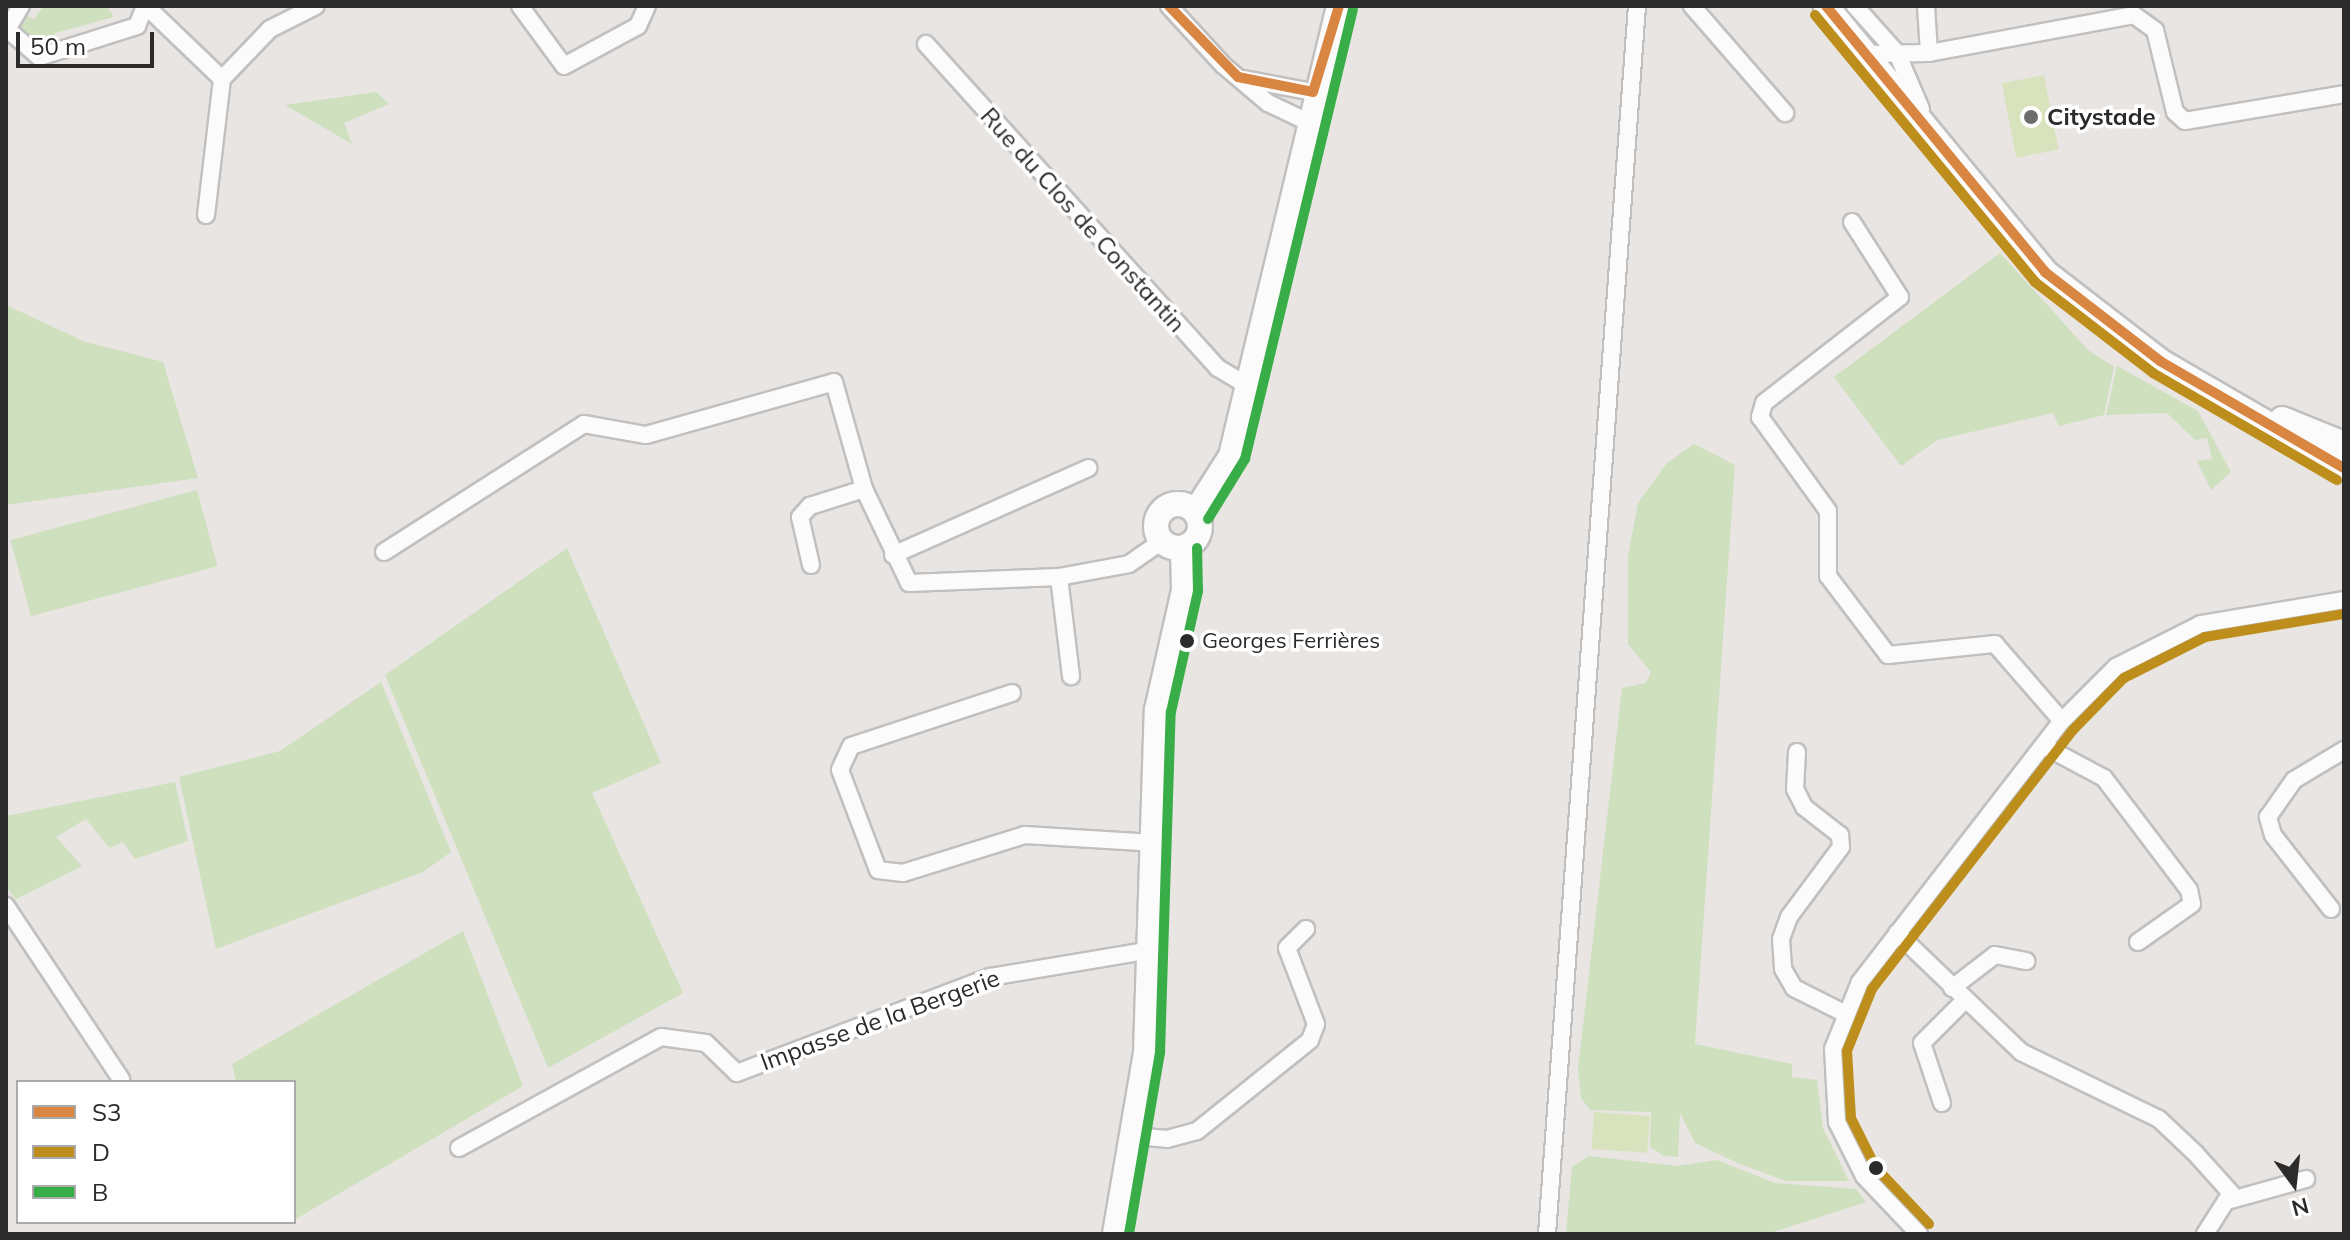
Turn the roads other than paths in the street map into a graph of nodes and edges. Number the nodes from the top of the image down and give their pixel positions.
1 (21, 6) edge
2 (146, 6) edge
3 (316, 6) edge
4 (520, 6) edge
5 (647, 6) edge
6 (1169, 6) edge
7 (1339, 6) edge
8 (1637, 6) edge
9 (1692, 6) edge
10 (1826, 6) edge
11 (1855, 6) edge
12 (1926, 6) edge
13 (926, 44) dead end
14 (1897, 53) junction
15 (1929, 53) junction
16 (1864, 54) junction
17 (1238, 77) junction
18 (222, 79) junction
19 (1313, 92) junction
20 (2344, 94) edge
21 (1785, 113) dead end
22 (1306, 121) junction
23 (1943, 153) junction
24 (206, 215) dead end
25 (1852, 222) dead end
26 (2160, 361) junction
27 (1248, 386) junction
28 (2344, 444) edge
29 (1088, 468) dead end
30 (2344, 468) edge
31 (864, 489) junction
32 (1196, 511) junction
33 (1172, 544) junction
34 (384, 552) dead end
35 (893, 555) junction
36 (811, 565) dead end
37 (1059, 577) junction
38 (2344, 600) edge
39 (1071, 676) dead end
40 (1012, 693) dead end
41 (2062, 721) junction
42 (2044, 746) junction
43 (2344, 750) edge
44 (1797, 752) dead end
45 (1154, 843) junction
46 (6, 906) edge
47 (2331, 909) dead end
48 (1306, 929) dead end
49 (1897, 933) junction
50 (2138, 942) dead end
51 (1152, 950) junction
52 (2026, 961) dead end
53 (1952, 988) junction
54 (1965, 1000) junction
55 (1844, 1013) junction
56 (121, 1079) dead end
57 (1942, 1103) dead end
58 (1134, 1136) junction
59 (459, 1148) dead end
60 (2306, 1179) dead end
61 (2231, 1200) junction
62 (1115, 1234) edge
63 (1547, 1234) edge
64 (1919, 1234) edge
65 (2205, 1234) edge

1 - 2 street
2 - 18 street
3 - 18 street
4 - 5 street
6 - 17 street
7 - 19 street
8 - 63 street
9 - 21 street
10 - 16 street
11 - 14 street
12 - 15 street
13 - 27 street, Rue du Clos de Constantin
14 - 15 street
14 - 16 street
14 - 23 street
15 - 20 street
16 - 23 street
17 - 19 street
17 - 22 street
18 - 24 street
19 - 22 street
22 - 27 street
23 - 26 street
25 - 41 street
26 - 28 street
26 - 30 street
27 - 32 street
29 - 35 street
31 - 34 street
31 - 35 street
31 - 36 street
32 - 33 street
32 - 33 street
33 - 37 street
33 - 45 street
35 - 37 street
37 - 39 street
38 - 41 street
40 - 45 street
41 - 42 street
42 - 49 street
42 - 50 street
43 - 47 street
44 - 55 street
45 - 51 street
46 - 56 street
48 - 58 street
49 - 53 street
49 - 55 street
51 - 58 street
51 - 59 street, Impasse de la Bergerie
52 - 53 street
53 - 54 street
54 - 57 street
54 - 61 street
55 - 64 street
58 - 62 street
60 - 61 street
61 - 65 street

